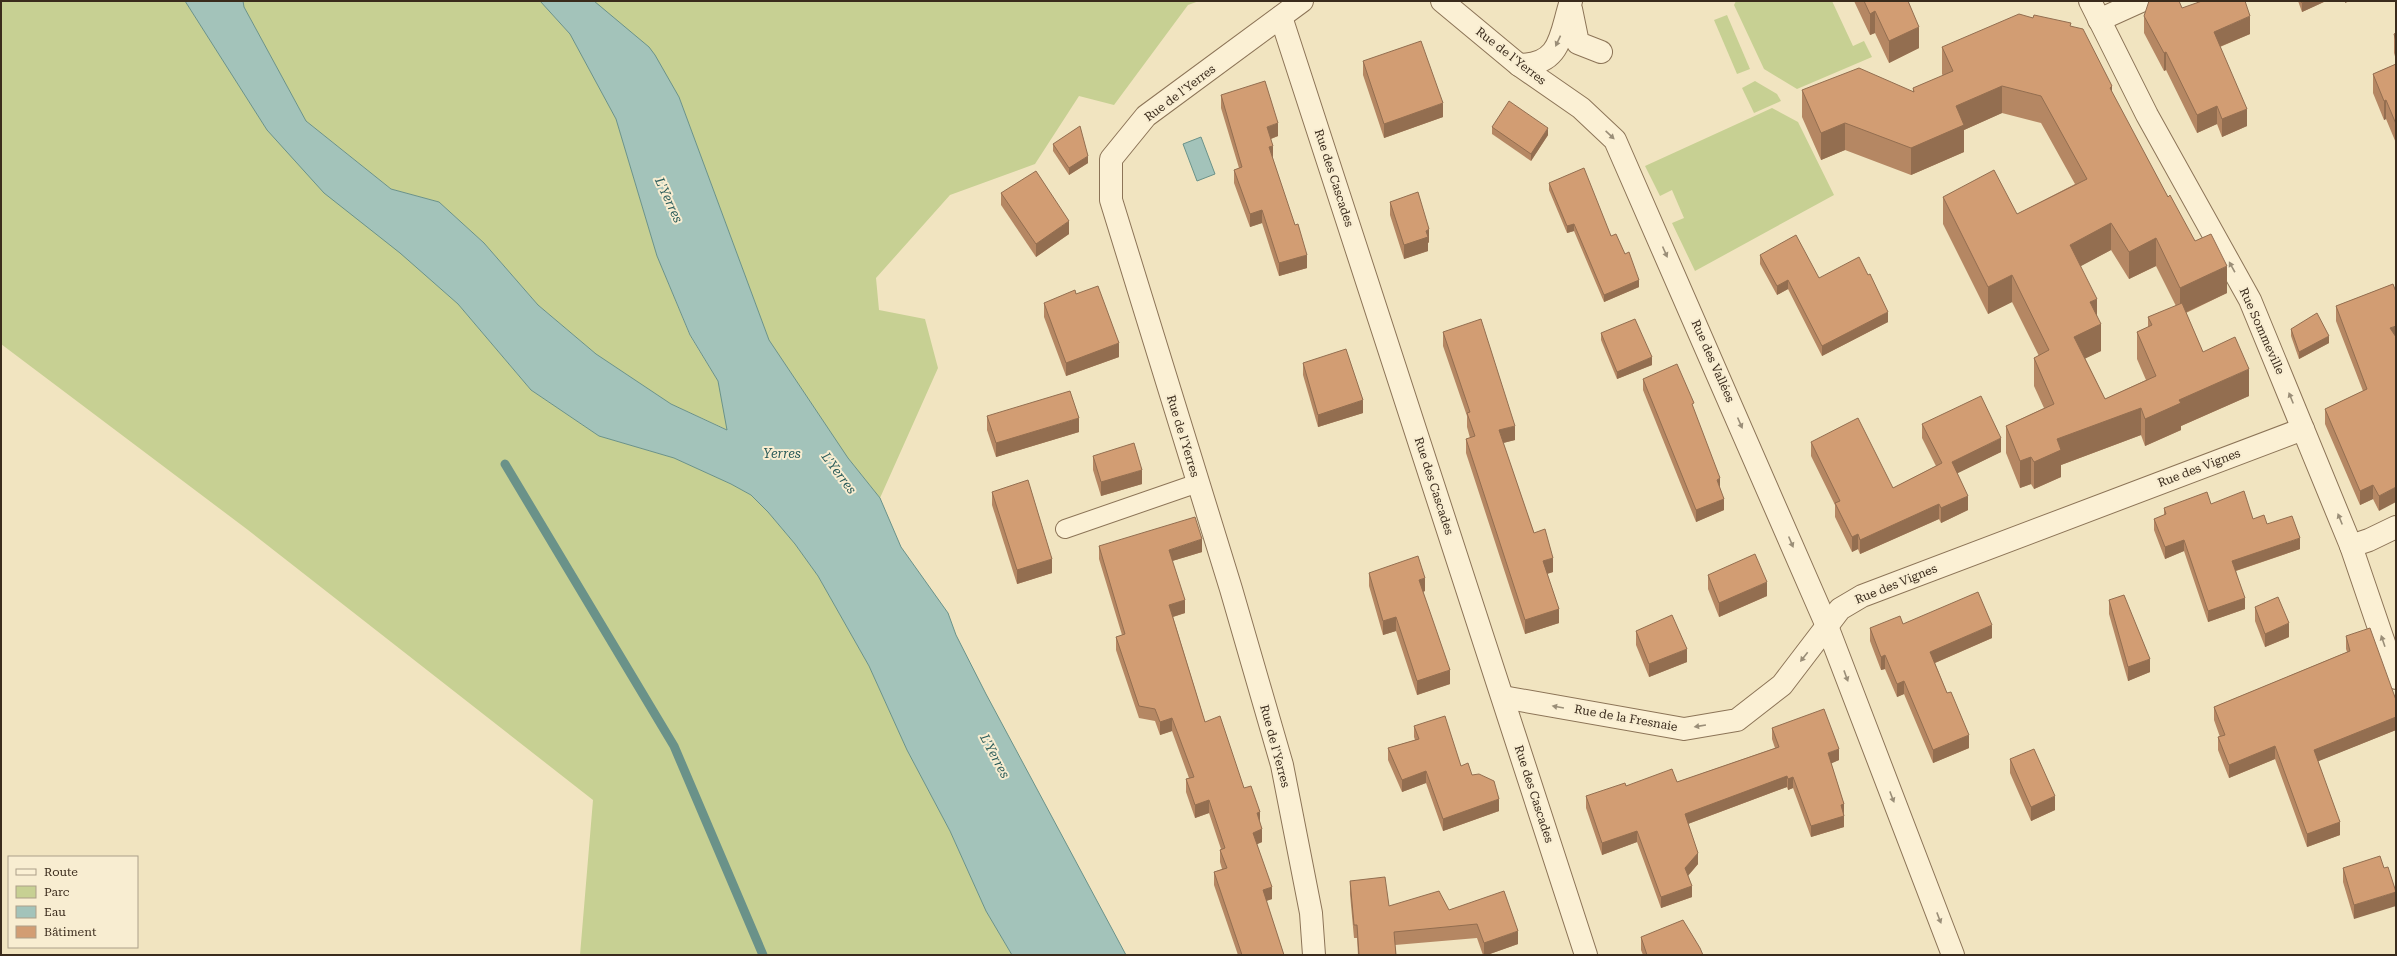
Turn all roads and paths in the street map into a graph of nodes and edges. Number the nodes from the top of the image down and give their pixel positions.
1 (1302, 1) edge
2 (1442, 1) edge
3 (2090, 1) edge
4 (2141, 1) edge
5 (1570, 2) edge
6 (1281, 17) junction
7 (2099, 20) junction
8 (1601, 52) dead end
9 (1519, 65) junction
10 (1581, 108) joint
11 (2303, 429) junction
12 (1198, 483) junction
13 (2396, 526) edge
14 (1065, 529) dead end
15 (2351, 546) junction
16 (1827, 626) junction
17 (2396, 678) edge
18 (1503, 697) junction
19 (1314, 955) edge
20 (1586, 955) edge
21 (1953, 955) edge

1 - 6 street, Rue de l'Yerres
2 - 9 street, Rue de l'Yerres
3 - 7 street, Rue Sommeville
4 - 7 street
5 - 8 street
5 -> 9 street
6 - 12 street, Rue de l'Yerres
6 - 18 street, Rue des Cascades
11 -> 7 street, Rue Sommeville
9 - 10 street, Rue de l'Yerres
10 -> 16 street, Rue des Vallées
15 -> 11 street, Rue Sommeville
11 - 16 street, Rue des Vignes
12 - 14 lane
12 - 19 street, Rue de l'Yerres
13 - 15 street
17 -> 15 street, Rue Sommeville
16 -> 18 street, Rue de la Fresnaie
16 -> 21 street
18 - 20 street, Rue des Cascades

